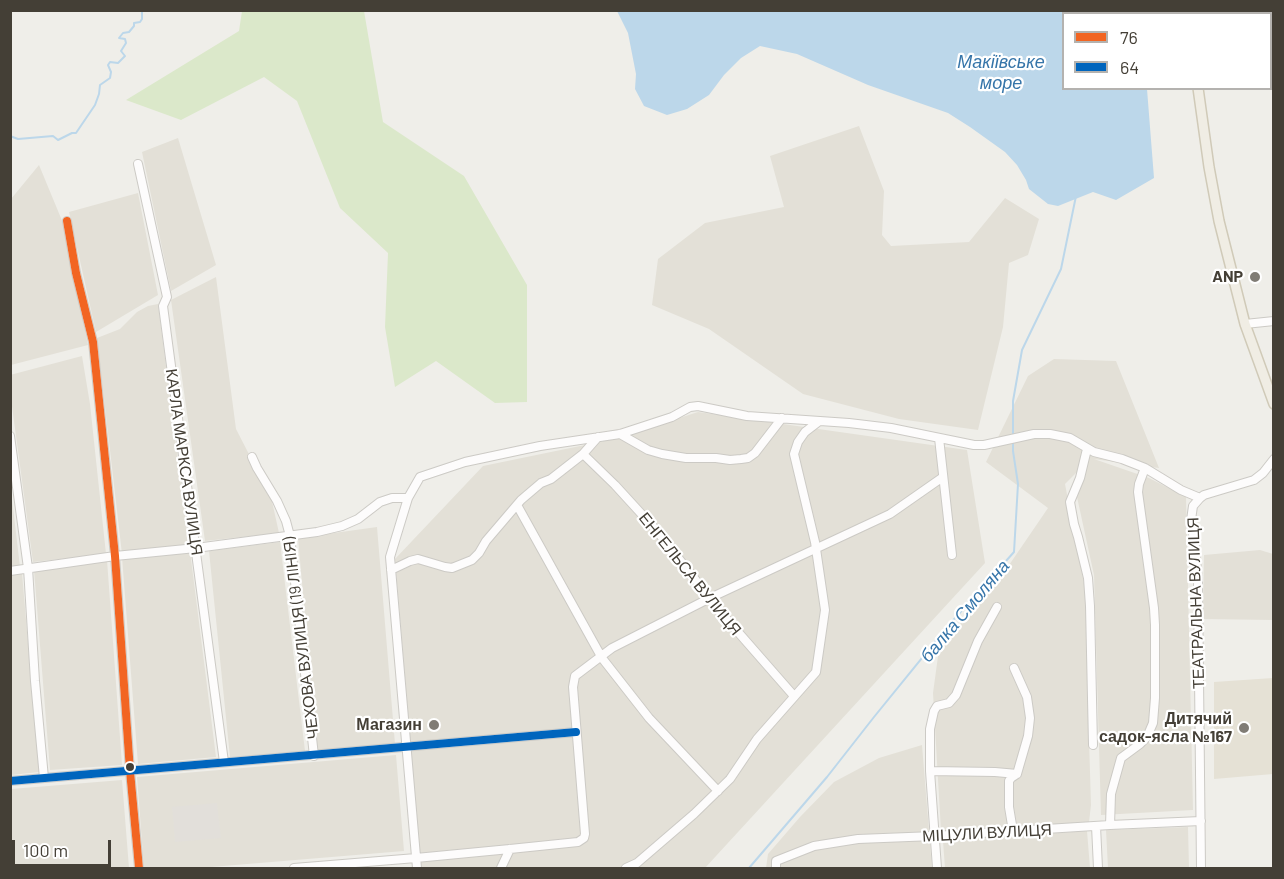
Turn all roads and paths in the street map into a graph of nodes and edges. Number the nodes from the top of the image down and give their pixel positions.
1 (1198, 90) edge
2 (138, 164) dead end
3 (67, 221) dead end
4 (1274, 321) edge
5 (1245, 324) junction
6 (1274, 404) edge
7 (782, 418) junction
8 (820, 421) junction
9 (620, 434) junction
10 (10, 436) edge
11 (598, 437) junction
12 (939, 438) junction
13 (1087, 449) junction
14 (583, 454) junction
15 (252, 457) dead end
16 (1274, 459) edge
17 (1145, 468) junction
18 (943, 477) junction
19 (408, 498) junction
20 (1200, 498) junction
21 (517, 505) junction
22 (290, 536) junction
23 (196, 548) junction
24 (816, 549) junction
25 (952, 555) dead end
26 (115, 556) junction
27 (28, 568) junction
28 (391, 570) junction
29 (10, 571) edge
30 (710, 598) junction
31 (997, 607) dead end
32 (601, 657) junction
33 (1014, 668) dead end
34 (794, 696) junction
35 (576, 732) junction
36 (1093, 745) dead end
37 (406, 748) junction
38 (314, 756) junction
39 (224, 762) junction
40 (130, 771) junction
41 (930, 771) junction
42 (1017, 774) junction
43 (44, 778) junction
44 (10, 781) edge
45 (718, 791) junction
46 (1201, 821) junction
47 (1110, 825) junction
48 (1096, 826) junction
49 (1013, 831) junction
50 (934, 836) junction
51 (510, 849) junction
52 (416, 858) junction
53 (776, 865) edge
54 (139, 868) edge
55 (294, 868) edge
56 (417, 868) edge
57 (501, 868) edge
58 (626, 868) edge
59 (937, 868) edge
60 (1098, 868) edge
61 (1201, 868) edge

1 - 5 main road
2 - 23 street, КАРЛА МАРКСА ВУЛИЦЯ
3 - 26 street
4 - 5 street
5 - 6 main road
7 - 8 street
7 - 9 street
7 - 9 street
8 - 12 street
8 - 24 street
9 - 11 street
10 - 27 street
11 - 14 street
11 - 19 street
12 - 13 street
12 - 18 street
13 - 17 street
13 - 36 street
14 - 21 street
14 - 30 street, ЕНГЕЛЬСА ВУЛИЦЯ
15 - 22 street, ЧЕХОВА ВУЛИЦЯ (19 ЛIНIЯ)
16 - 20 street, ТЕАТРАЛЬНА ВУЛИЦЯ
17 - 20 street
17 - 47 street
18 - 24 street
18 - 25 street
19 - 22 street
19 - 28 street
20 - 46 street, ТЕАТРАЛЬНА ВУЛИЦЯ
21 - 28 street
21 - 32 street
22 - 23 street
22 - 38 street, ЧЕХОВА ВУЛИЦЯ (19 ЛIНIЯ)
23 - 26 street
23 - 39 street, КАРЛА МАРКСА ВУЛИЦЯ
24 - 30 street
24 - 34 street
26 - 27 street
26 - 40 street
27 - 29 street
27 - 43 street
28 - 37 street
30 - 32 street
30 - 34 street, ЕНГЕЛЬСА ВУЛИЦЯ
31 - 41 street
32 - 35 street
32 - 45 street
33 - 42 street
34 - 45 street
35 - 37 street
35 - 51 street
37 - 38 street
37 - 52 street
38 - 39 street
39 - 40 street
40 - 43 street
40 - 54 street
41 - 42 street
41 - 50 street
42 - 49 street
43 - 44 street
45 - 58 street
46 - 47 street, МІЦУЛИ ВУЛИЦЯ
46 - 61 street, ТЕАТРАЛЬНА ВУЛИЦЯ
47 - 48 street, МІЦУЛИ ВУЛИЦЯ
48 - 49 street, МІЦУЛИ ВУЛИЦЯ
48 - 60 street
49 - 50 street, МІЦУЛИ ВУЛИЦЯ
50 - 53 street, МІЦУЛИ ВУЛИЦЯ
50 - 59 street
51 - 52 street
51 - 57 street
52 - 55 street
52 - 56 street

